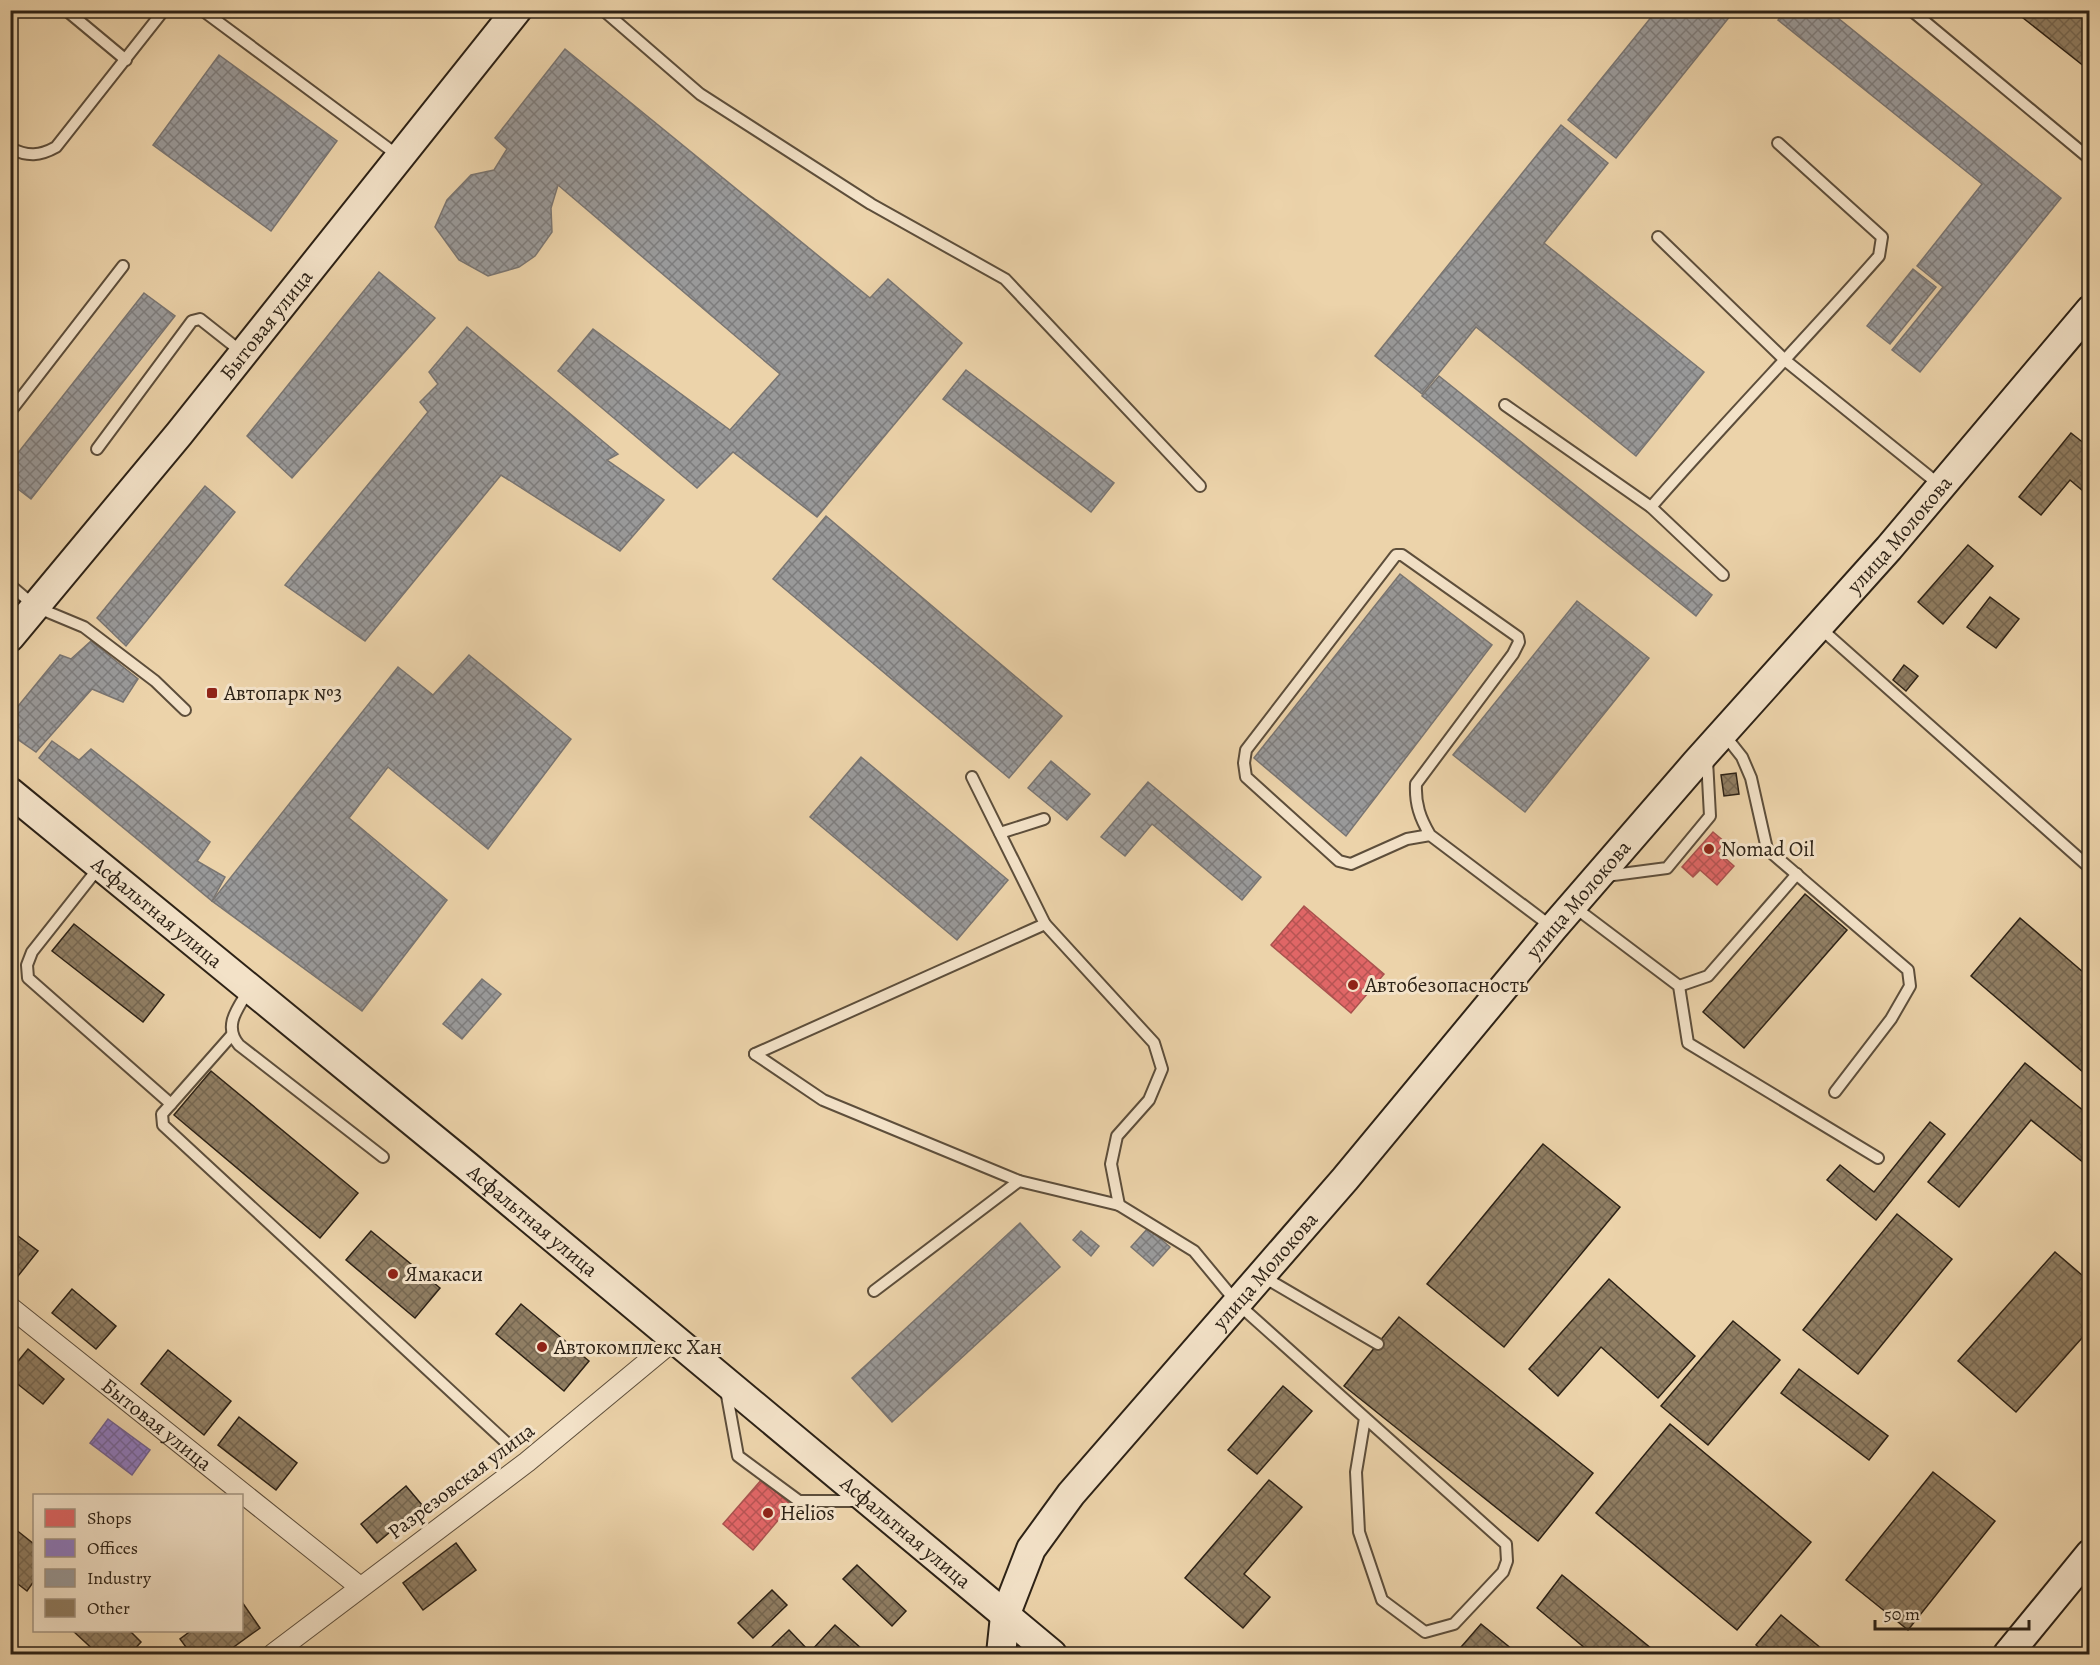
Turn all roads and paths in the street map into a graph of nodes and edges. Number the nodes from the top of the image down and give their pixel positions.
1 (66, 10) edge
2 (164, 10) edge
3 (202, 10) edge
4 (517, 10) edge
5 (603, 10) edge
6 (1911, 10) edge
7 (126, 60) junction
8 (1778, 143) dead end
9 (10, 148) edge
10 (400, 157) junction
11 (2090, 159) edge
12 (1658, 237) dead end
13 (123, 266) dead end
14 (2090, 310) edge
15 (243, 353) junction
16 (1786, 362) junction
17 (1505, 405) dead end
18 (10, 412) edge
19 (97, 449) dead end
20 (1200, 486) dead end
21 (1941, 486) junction
22 (1651, 507) junction
23 (1723, 575) dead end
24 (10, 585) edge
25 (36, 607) junction
26 (1819, 627) junction
27 (10, 637) edge
28 (185, 710) dead end
29 (1715, 742) junction
30 (972, 777) dead end
31 (10, 792) edge
32 (1044, 819) dead end
33 (1000, 832) junction
34 (1430, 835) junction
35 (100, 865) junction
36 (2090, 868) edge
37 (1797, 874) junction
38 (1597, 878) junction
39 (1573, 905) junction
40 (1045, 924) junction
41 (1553, 928) junction
42 (1679, 986) junction
43 (250, 988) junction
44 (231, 1036) junction
45 (1835, 1092) dead end
46 (171, 1104) junction
47 (383, 1157) dead end
48 (1878, 1158) dead end
49 (1019, 1181) junction
50 (1119, 1205) junction
51 (1262, 1275) junction
52 (874, 1291) dead end
53 (1238, 1304) junction
54 (10, 1307) edge
55 (674, 1341) junction
56 (1378, 1344) dead end
57 (725, 1384) junction
58 (1365, 1418) junction
59 (509, 1445) dead end
60 (867, 1501) junction
61 (2090, 1554) edge
62 (360, 1587) junction
63 (1005, 1616) junction
64 (273, 1654) edge
65 (1001, 1654) edge
66 (1052, 1654) edge
67 (2008, 1654) edge

1 - 7 lane
2 - 7 lane
3 - 10 lane
4 - 10 main road, Бытовая улица
5 - 20 lane
6 - 11 lane
7 - 9 lane
8 - 16 lane
10 - 15 main road, Бытовая улица
12 - 16 lane
13 - 18 lane
14 - 21 main road, улица Молокова
15 - 19 lane
15 - 25 main road, Бытовая улица
16 - 21 lane
16 - 22 lane
17 - 22 lane
21 - 26 main road, улица Молокова
22 - 23 lane
24 - 25 lane
25 - 27 main road, Бытовая улица
25 - 28 lane
26 - 29 main road, улица Молокова
26 - 36 lane
29 - 37 lane
29 - 38 main road, улица Молокова
29 - 38 lane
30 - 33 lane
31 - 35 main road, Асфальтная улица
32 - 33 lane
33 - 40 lane
34 - 34 lane
34 - 41 lane
35 - 43 main road, Асфальтная улица
35 - 46 lane
37 - 42 lane
37 - 45 lane
38 - 39 main road, улица Молокова
39 - 41 main road, улица Молокова
39 - 42 lane
40 - 49 lane
40 - 50 lane
41 - 51 main road, улица Молокова
42 - 48 lane
43 - 44 lane
43 - 55 main road, Асфальтная улица
44 - 46 lane
44 - 47 lane
46 - 59 lane
49 - 50 lane
49 - 52 lane
50 - 53 lane
51 - 53 main road, улица Молокова
51 - 56 lane
53 - 58 lane
53 - 63 main road, улица Молокова
54 - 62 street, Бытовая улица
55 - 57 main road, Асфальтная улица
55 - 62 street, Разрезовская улица
57 - 60 main road, Асфальтная улица
57 - 60 lane
58 - 58 lane
60 - 63 main road, Асфальтная улица
61 - 67 main road
62 - 64 street, Разрезовская улица
63 - 65 main road, улица Молокова
63 - 66 main road, Асфальтная улица

